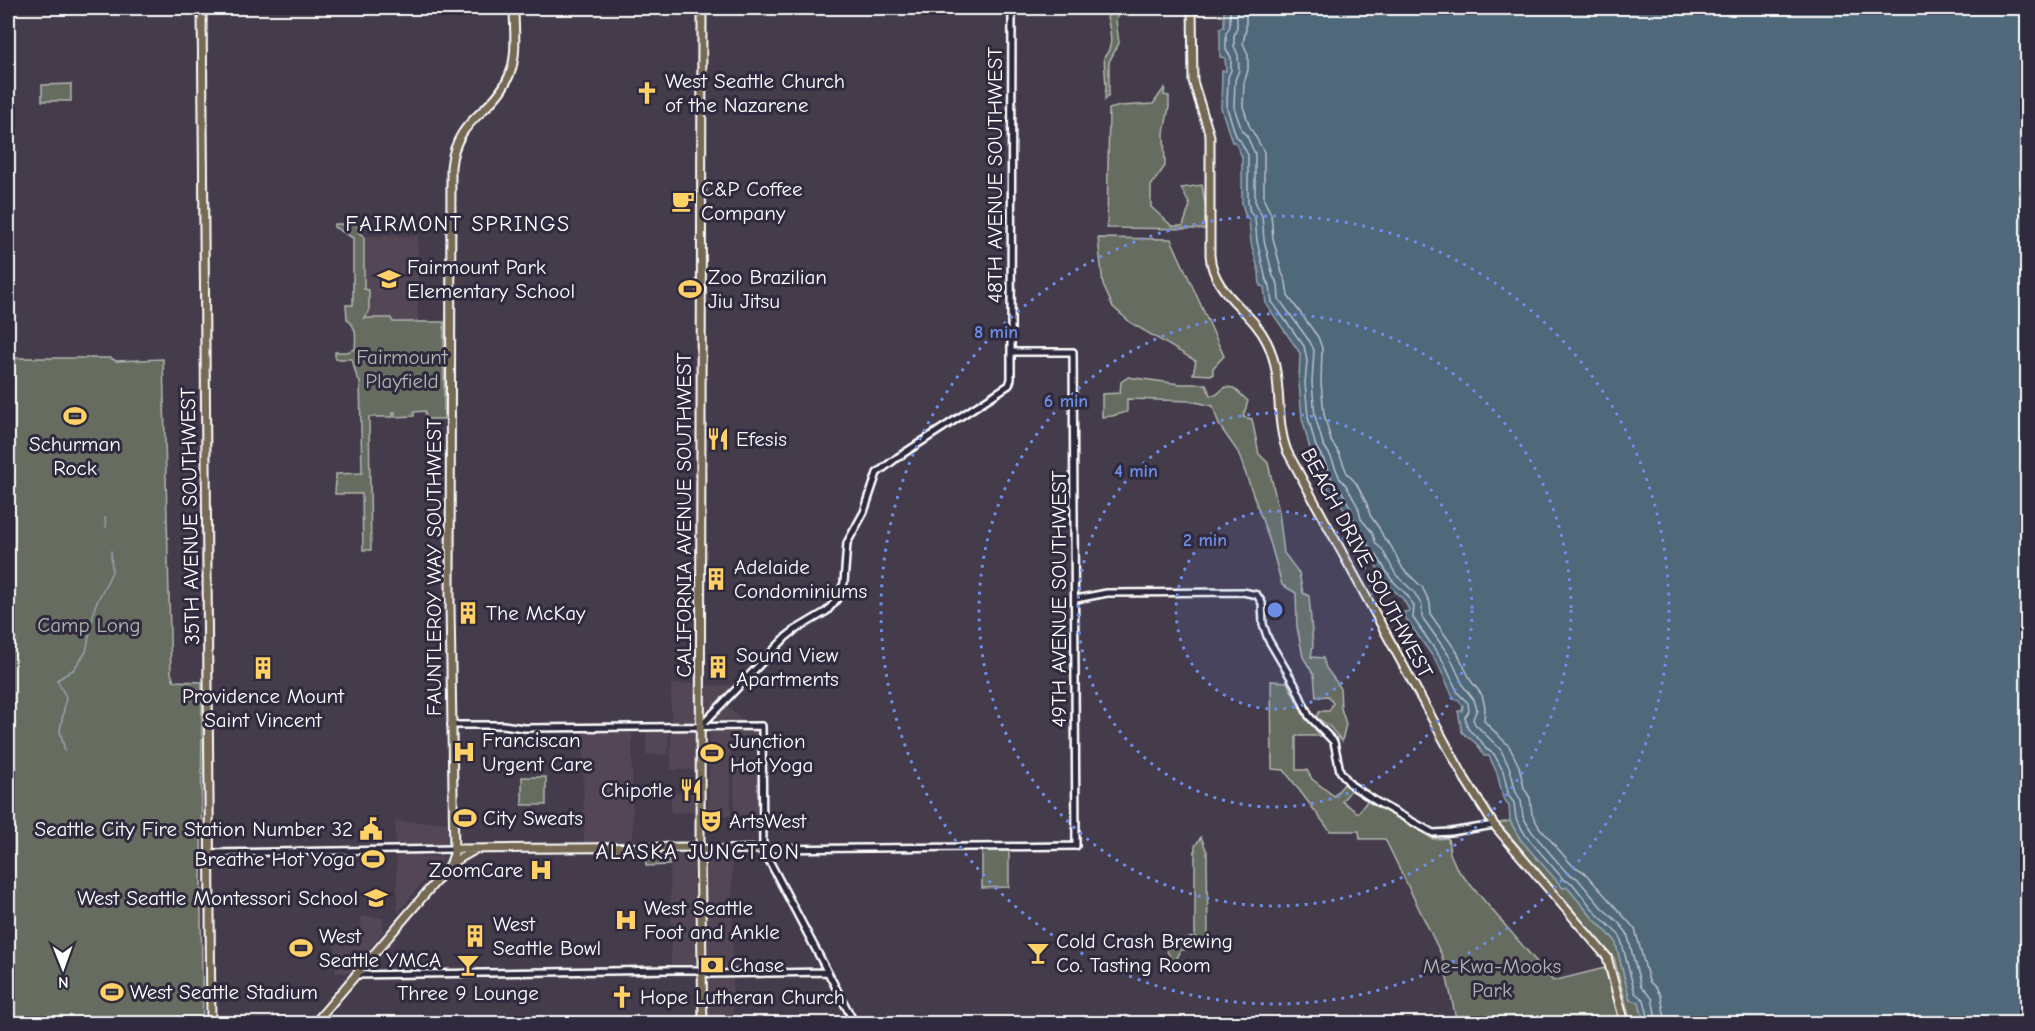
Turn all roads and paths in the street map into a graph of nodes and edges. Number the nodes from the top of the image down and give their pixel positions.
1 (202, 8) edge
2 (514, 8) edge
3 (702, 8) edge
4 (1012, 8) edge
5 (1192, 8) edge
6 (1011, 352) junction
7 (1076, 599) junction
8 (451, 725) junction
9 (700, 726) junction
10 (1494, 825) junction
11 (485, 848) junction
12 (700, 848) junction
13 (454, 849) junction
14 (763, 849) junction
15 (210, 854) junction
16 (450, 865) junction
17 (702, 971) junction
18 (827, 972) junction
19 (354, 975) junction
20 (211, 1023) edge
21 (314, 1023) edge
22 (703, 1023) edge
23 (855, 1023) edge
24 (1625, 1023) edge

1 - 15 main road, 35TH AVENUE SOUTHWEST
2 - 8 main road, FAUNTLEROY WAY SOUTHWEST
3 - 9 main road, CALIFORNIA AVENUE SOUTHWEST
4 - 6 street, 48TH AVENUE SOUTHWEST
5 - 10 main road, BEACH DRIVE SOUTHWEST
6 - 7 street, 49TH AVENUE SOUTHWEST
6 - 9 street, 48TH AVENUE SOUTHWEST
7 - 10 street
7 - 14 street, 49TH AVENUE SOUTHWEST
8 - 9 street
8 - 13 main road, FAUNTLEROY WAY SOUTHWEST
9 - 12 main road, CALIFORNIA AVENUE SOUTHWEST
9 - 14 street
10 - 24 main road, BEACH DRIVE SOUTHWEST
11 - 12 main road
11 - 13 main road
11 - 16 main road
12 - 14 main road
12 - 17 main road, CALIFORNIA AVENUE SOUTHWEST
13 - 15 street
13 - 16 main road, FAUNTLEROY WAY SOUTHWEST
14 - 18 street
15 - 20 main road, 35TH AVENUE SOUTHWEST
16 - 19 main road, FAUNTLEROY WAY SOUTHWEST
17 - 18 street
17 - 19 street
17 - 22 main road, CALIFORNIA AVENUE SOUTHWEST
18 - 23 street
19 - 21 main road, FAUNTLEROY WAY SOUTHWEST

